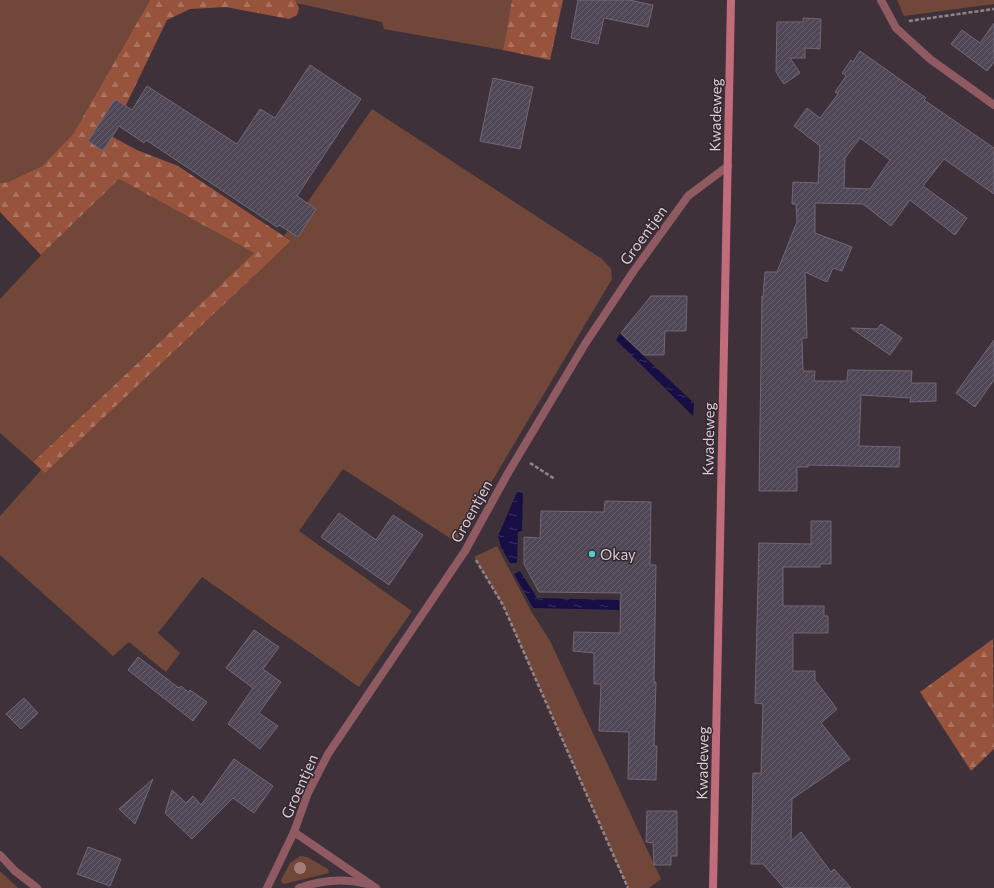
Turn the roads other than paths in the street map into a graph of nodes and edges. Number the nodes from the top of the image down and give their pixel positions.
1 (731, 0) edge
2 (881, 0) edge
3 (994, 105) edge
4 (728, 166) junction
5 (294, 832) junction
6 (0, 855) edge
7 (37, 888) edge
8 (267, 888) edge
9 (299, 888) edge
10 (376, 888) edge
11 (714, 888) edge

1 - 4 main road, Kwadeweg
2 - 3 street
4 - 5 street, Groentjen
4 - 11 main road, Kwadeweg
5 - 8 street, Groentjen
5 - 10 street
6 - 7 street
9 - 10 street

